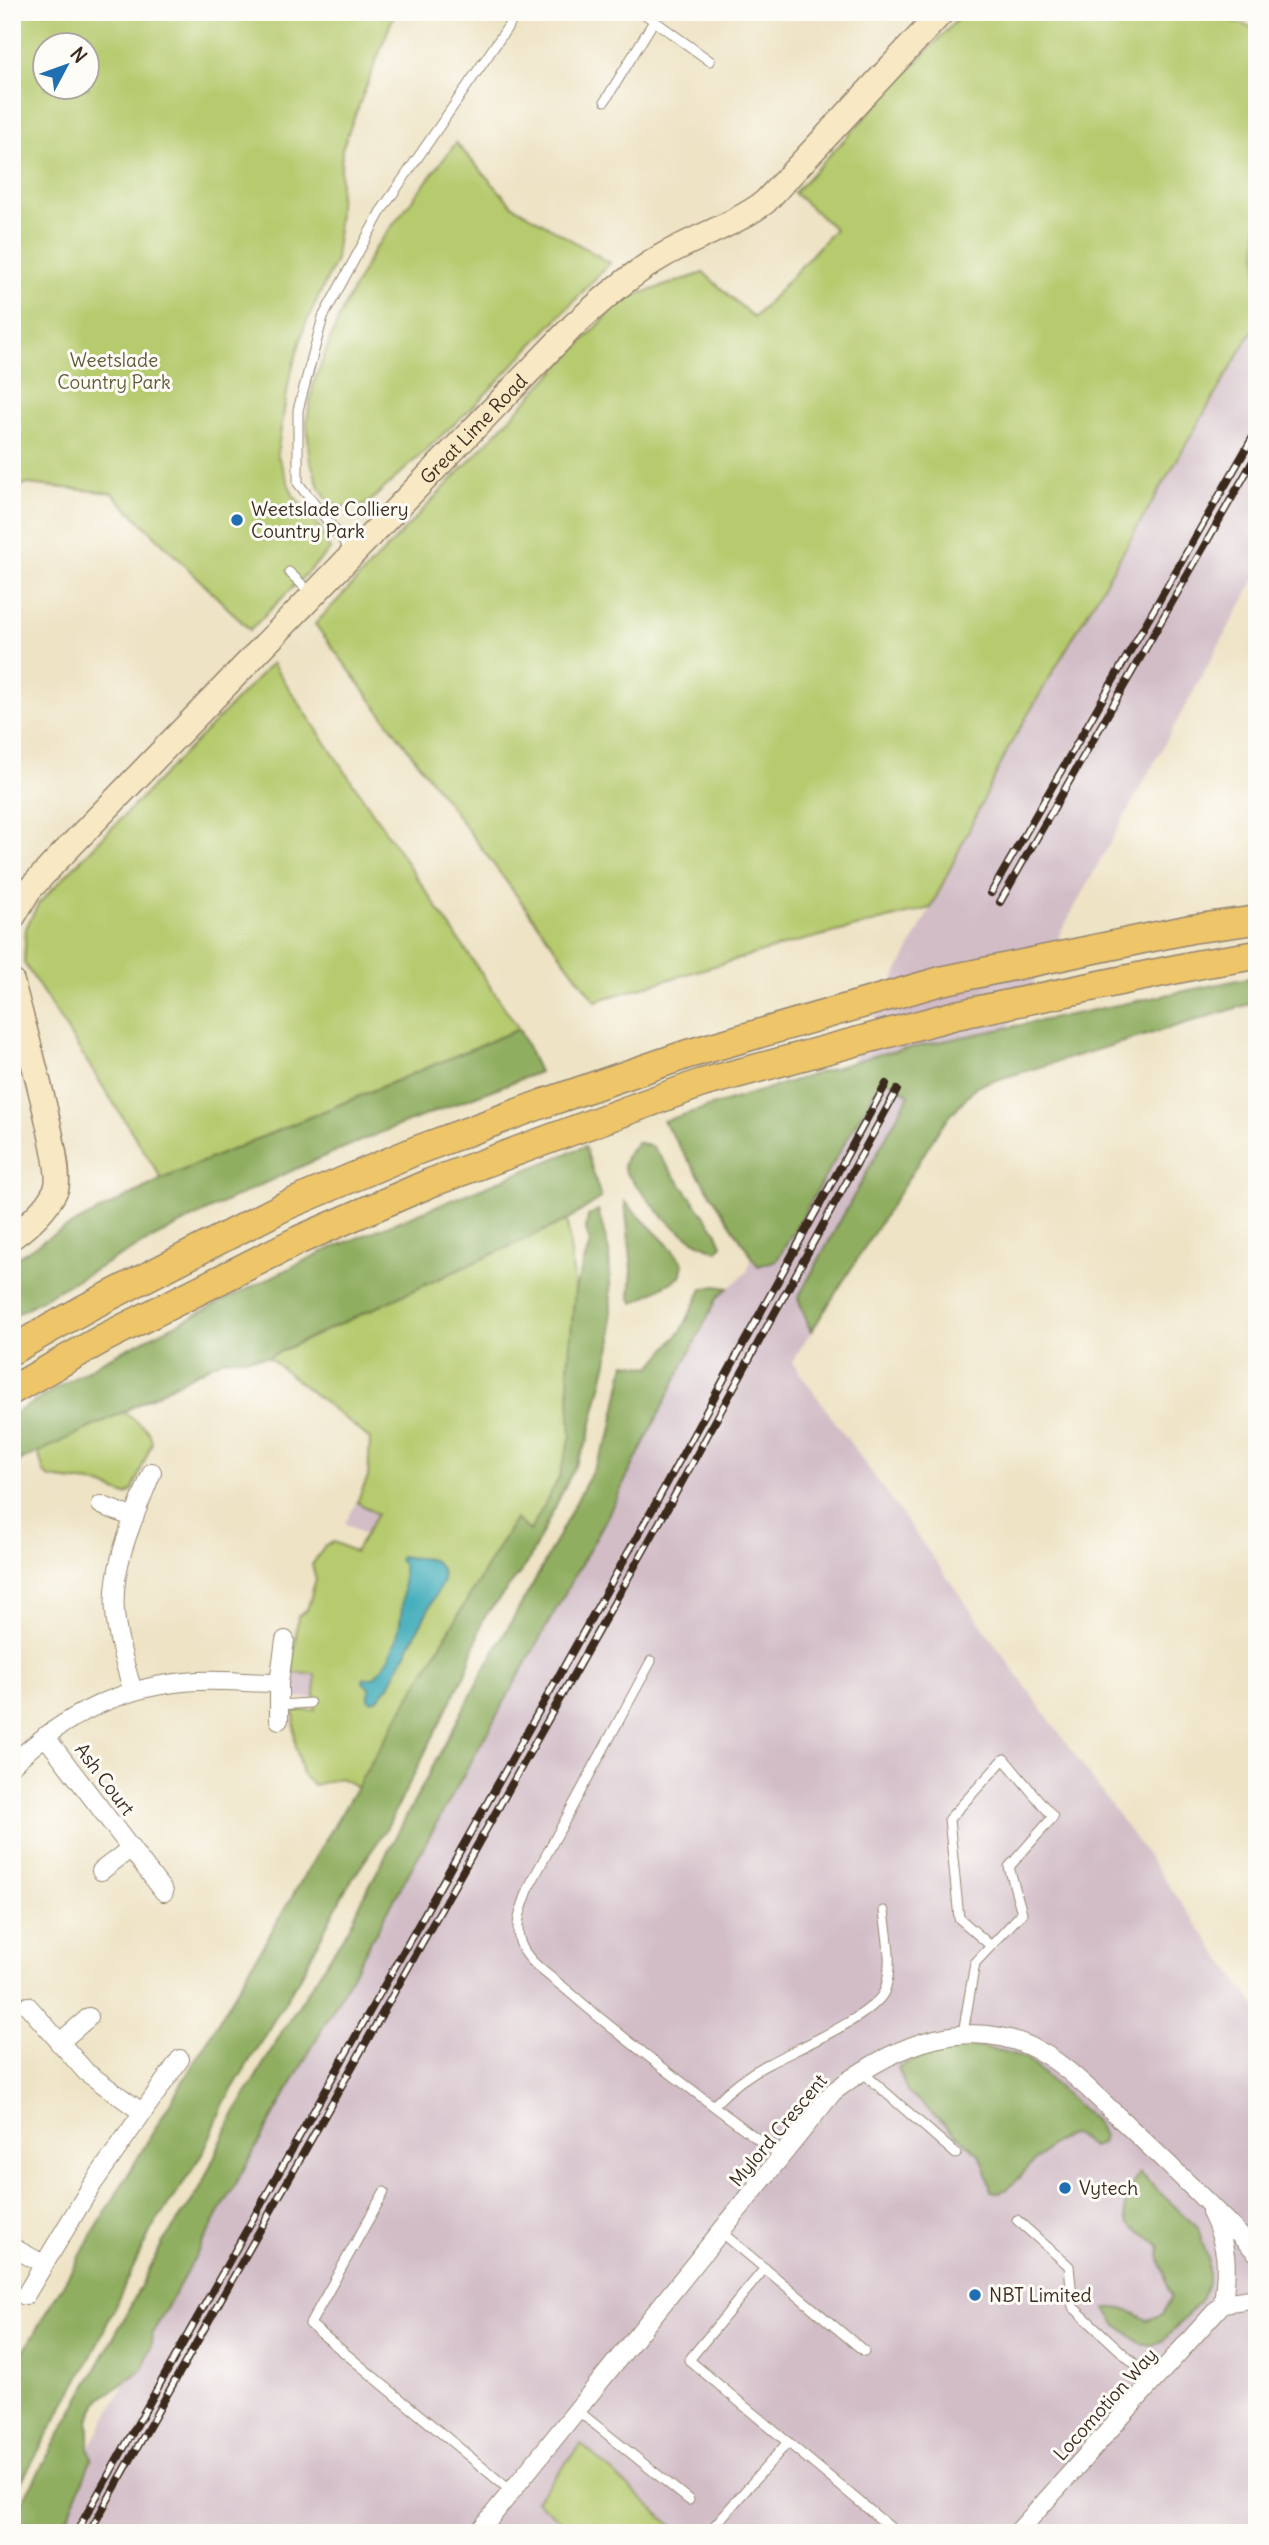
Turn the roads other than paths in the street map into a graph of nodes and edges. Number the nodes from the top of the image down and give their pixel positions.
1 (517, 12) edge
2 (642, 12) edge
3 (942, 12) edge
4 (654, 21) junction
5 (710, 61) dead end
6 (605, 101) dead end
7 (353, 553) junction
8 (289, 572) dead end
9 (313, 595) junction
10 (12, 919) edge
11 (1257, 920) edge
12 (1257, 955) edge
13 (12, 982) edge
14 (12, 1237) edge
15 (12, 1350) edge
16 (12, 1390) edge
17 (152, 1472) dead end
18 (101, 1505) dead end
19 (134, 1518) junction
20 (285, 1640) dead end
21 (651, 1661) dead end
22 (279, 1684) junction
23 (133, 1692) junction
24 (310, 1703) dead end
25 (280, 1712) joint
26 (45, 1736) junction
27 (12, 1765) edge
28 (131, 1848) junction
29 (101, 1871) dead end
30 (164, 1892) dead end
31 (884, 1911) dead end
32 (991, 1946) junction
33 (28, 2006) dead end
34 (89, 2017) dead end
35 (963, 2033) junction
36 (59, 2043) junction
37 (180, 2059) dead end
38 (860, 2071) junction
39 (713, 2105) junction
40 (143, 2113) junction
41 (956, 2154) dead end
42 (780, 2157) junction
43 (384, 2192) dead end
44 (1202, 2195) junction
45 (1017, 2220) dead end
46 (720, 2231) junction
47 (12, 2247) edge
48 (1257, 2253) edge
49 (43, 2264) junction
50 (765, 2269) junction
51 (25, 2296) dead end
52 (1257, 2298) edge
53 (1223, 2303) junction
54 (864, 2351) dead end
55 (1153, 2381) junction
56 (577, 2410) junction
57 (788, 2442) junction
58 (512, 2491) junction
59 (689, 2500) dead end
60 (478, 2533) edge
61 (726, 2533) edge
62 (897, 2533) edge
63 (1017, 2533) edge

1 - 7 lane
2 - 4 lane
3 - 7 main road, Great Lime Road
4 - 5 lane
4 - 6 lane
7 - 9 main road, Great Lime Road
8 - 9 lane
9 - 10 main road, Great Lime Road
11 - 15 main road
12 - 16 main road
13 - 14 main road
17 - 19 street
18 - 19 street
19 - 23 street
20 - 22 street
21 - 39 lane
22 - 23 street
22 - 25 street
23 - 26 street
24 - 25 lane
26 - 27 street
26 - 28 street, Ash Court
28 - 29 street
28 - 30 street, Ash Court
31 - 39 lane
32 - 32 lane
32 - 35 lane
33 - 36 street
34 - 36 street
35 - 38 street, Mylord Crescent
35 - 44 street, Mylord Crescent
36 - 40 street
37 - 40 street
38 - 41 lane
38 - 42 street, Mylord Crescent
39 - 42 lane
40 - 49 street
42 - 46 street, Mylord Crescent
43 - 58 lane
44 - 48 street, Mylord Crescent
44 - 53 street
45 - 55 lane
46 - 50 lane
46 - 56 street, Mylord Crescent
47 - 49 street
49 - 51 street
50 - 54 lane
50 - 57 lane
52 - 53 street
53 - 55 street, Locomotion Way
55 - 63 street, Locomotion Way
56 - 58 street, Mylord Crescent
56 - 59 lane
57 - 61 lane
57 - 62 lane
58 - 60 street, Mylord Crescent

